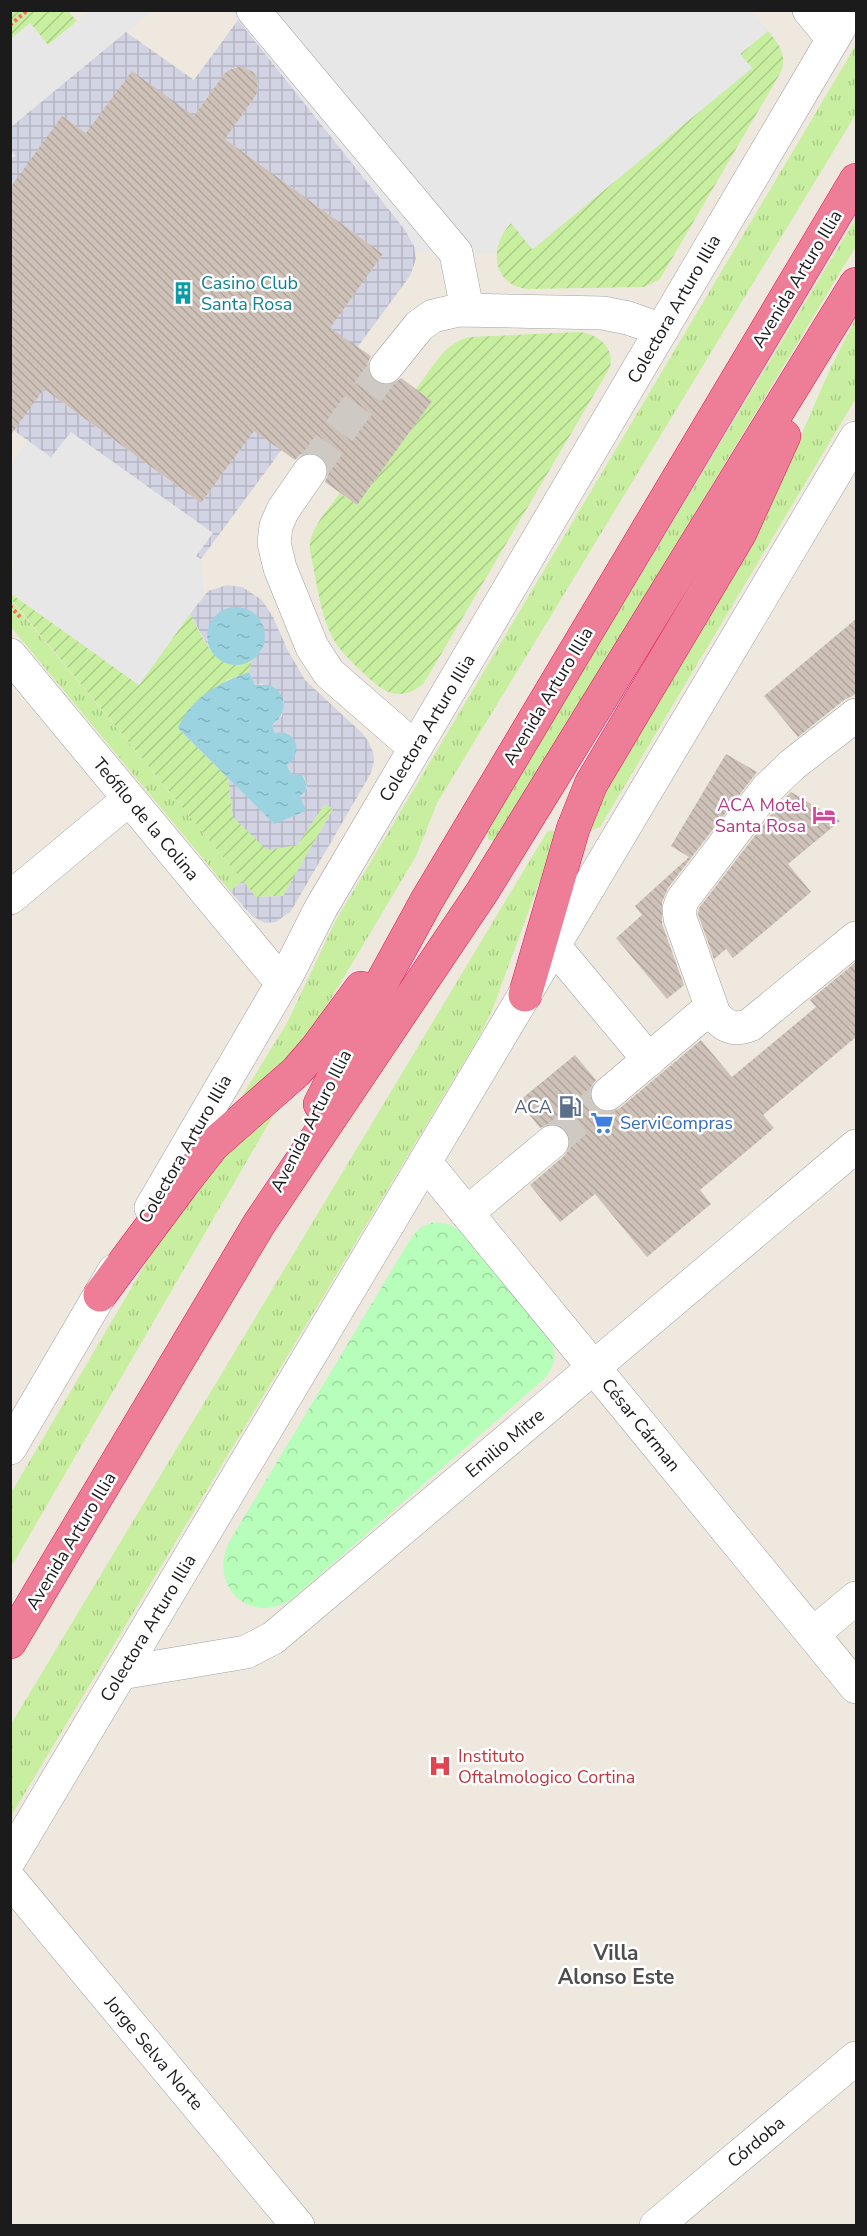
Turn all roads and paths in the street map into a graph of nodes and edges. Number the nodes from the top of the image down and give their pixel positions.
1 (28, 10) edge
2 (252, 10) edge
3 (809, 10) edge
4 (850, 10) edge
5 (10, 25) edge
6 (833, 39) junction
7 (856, 180) edge
8 (856, 284) edge
9 (467, 309) junction
10 (833, 323) junction
11 (662, 330) junction
12 (386, 367) tunnel mouth
13 (856, 438) edge
14 (310, 471) tunnel mouth
15 (10, 655) edge
16 (856, 714) edge
17 (415, 748) junction
18 (129, 799) junction
19 (10, 898) edge
20 (427, 900) junction
21 (856, 938) edge
22 (554, 946) junction
23 (282, 983) junction
24 (525, 994) junction
25 (711, 1007) junction
26 (649, 1060) junction
27 (608, 1094) tunnel mouth
28 (552, 1142) tunnel mouth
29 (856, 1146) edge
30 (425, 1162) junction
31 (467, 1213) junction
32 (260, 1224) junction
33 (100, 1296) junction
34 (594, 1368) junction
35 (10, 1448) edge
36 (856, 1598) edge
37 (813, 1634) junction
38 (10, 1642) edge
39 (121, 1673) junction
40 (856, 1687) edge
41 (10, 1859) edge
42 (10, 1880) edge
43 (856, 2058) edge
44 (298, 2226) edge
45 (656, 2226) edge

1 - 5 path
2 - 9 street
3 - 6 street
4 - 6 street, Colectora Arturo Illia
6 - 11 street, Colectora Arturo Illia
7 - 20 highway, Avenida Arturo Illia
8 - 10 highway, Avenida Arturo Illia
9 - 11 street
9 - 12 street
10 - 24 highway
10 - 32 highway, Avenida Arturo Illia
11 - 17 street, Colectora Arturo Illia
13 - 22 street, Colectora Arturo Illia
14 - 17 street
15 - 18 street, Teófilo de la Colina
16 - 25 street
17 - 23 street, Colectora Arturo Illia
18 - 19 street
18 - 23 street, Teófilo de la Colina
20 - 32 highway, Avenida Arturo Illia
20 - 33 highway
21 - 25 street
22 - 24 street, Colectora Arturo Illia
22 - 26 street
23 - 33 street, Colectora Arturo Illia
24 - 30 street, Colectora Arturo Illia
25 - 26 street
26 - 27 street
28 - 31 street
29 - 34 street, Emilio Mitre
30 - 31 street, César Cárman
30 - 39 street, Colectora Arturo Illia
31 - 34 street, César Cárman
32 - 38 highway, Avenida Arturo Illia
33 - 35 street, Colectora Arturo Illia
34 - 37 street, César Cárman
34 - 39 street, Emilio Mitre
36 - 37 street
37 - 40 street, César Cárman
39 - 41 street, Colectora Arturo Illia
42 - 44 street, Jorge Selva Norte
43 - 45 street, Córdoba

